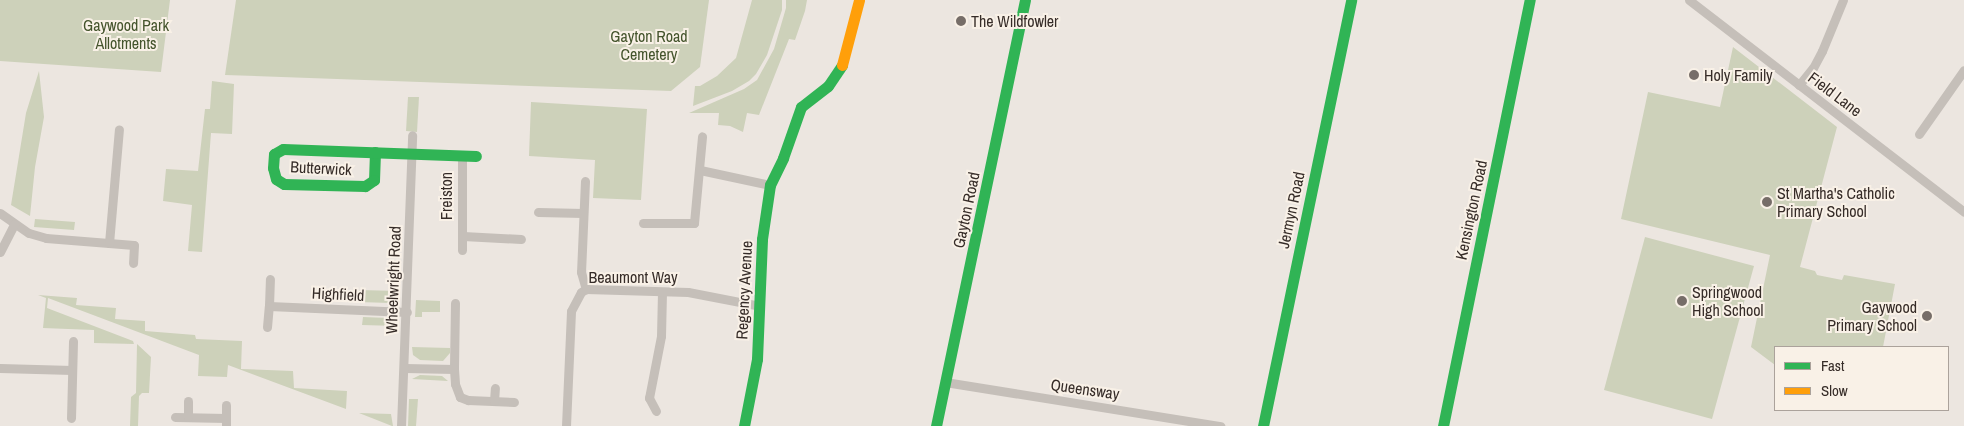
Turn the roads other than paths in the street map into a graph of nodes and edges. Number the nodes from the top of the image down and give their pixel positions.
1 (859, 0) edge
2 (1025, 0) edge
3 (1351, 0) edge
4 (1530, 0) edge
5 (1689, 0) edge
6 (1843, 0) edge
7 (1964, 70) edge
8 (1799, 85) junction
9 (119, 129) dead end
10 (1919, 134) dead end
11 (412, 135) dead end
12 (702, 136) dead end
13 (375, 152) junction
14 (412, 154) junction
15 (462, 155) junction
16 (476, 156) dead end
17 (700, 170) junction
18 (585, 181) dead end
19 (770, 185) junction
20 (538, 212) dead end
21 (1964, 212) edge
22 (0, 213) edge
23 (584, 214) junction
24 (643, 222) dead end
25 (14, 224) junction
26 (462, 236) junction
27 (521, 239) dead end
28 (109, 244) junction
29 (462, 250) dead end
30 (0, 252) edge
31 (133, 264) dead end
32 (270, 279) dead end
33 (586, 289) junction
34 (662, 292) junction
35 (455, 303) dead end
36 (269, 306) junction
37 (760, 306) junction
38 (406, 312) junction
39 (267, 328) dead end
40 (74, 341) dead end
41 (0, 368) edge
42 (405, 368) junction
43 (454, 369) junction
44 (72, 370) junction
45 (945, 382) junction
46 (495, 388) dead end
47 (494, 401) junction
48 (188, 402) dead end
49 (514, 402) dead end
50 (226, 404) dead end
51 (656, 411) dead end
52 (175, 416) dead end
53 (188, 417) junction
54 (71, 418) dead end
55 (226, 422) edge
56 (1184, 423) edge
57 (402, 426) edge
58 (566, 426) edge
59 (744, 426) edge
60 (936, 426) edge
61 (1221, 426) edge
62 (1263, 426) edge
63 (1443, 426) edge

1 - 19 street, Regency Avenue
2 - 45 street, Gayton Road
3 - 62 street, Jermyn Road
4 - 63 street, Kensington Road
5 - 8 street, Field Lane
6 - 8 street
7 - 10 street
8 - 21 street, Field Lane
9 - 28 street
11 - 14 street, Wheelwright Road
12 - 17 street
13 - 13 street, Butterwick
13 - 14 street, Butterwick
14 - 15 street, Freiston
14 - 38 street, Wheelwright Road
15 - 16 street, Freiston
15 - 26 street, Freiston
17 - 19 street
17 - 24 street
18 - 23 street
19 - 37 street, Regency Avenue
20 - 23 street
22 - 25 street
23 - 33 street
25 - 28 street
25 - 30 street
26 - 27 street, Freiston
26 - 29 street, Freiston
28 - 31 street
32 - 36 street
33 - 34 street, Beaumont Way
33 - 58 street, Beaumont Way
34 - 37 street, Beaumont Way
34 - 51 street
35 - 43 street
36 - 38 street, Highfield
36 - 39 street
37 - 59 street, Regency Avenue
38 - 42 street, Wheelwright Road
40 - 44 street
41 - 44 street
42 - 43 street
42 - 57 street, Wheelwright Road
43 - 47 street
44 - 54 street
45 - 56 street, Queensway
45 - 60 street, Gayton Road
46 - 47 street
47 - 49 street
48 - 53 street
50 - 55 street
52 - 53 street
53 - 55 street
56 - 61 street, Queensway

